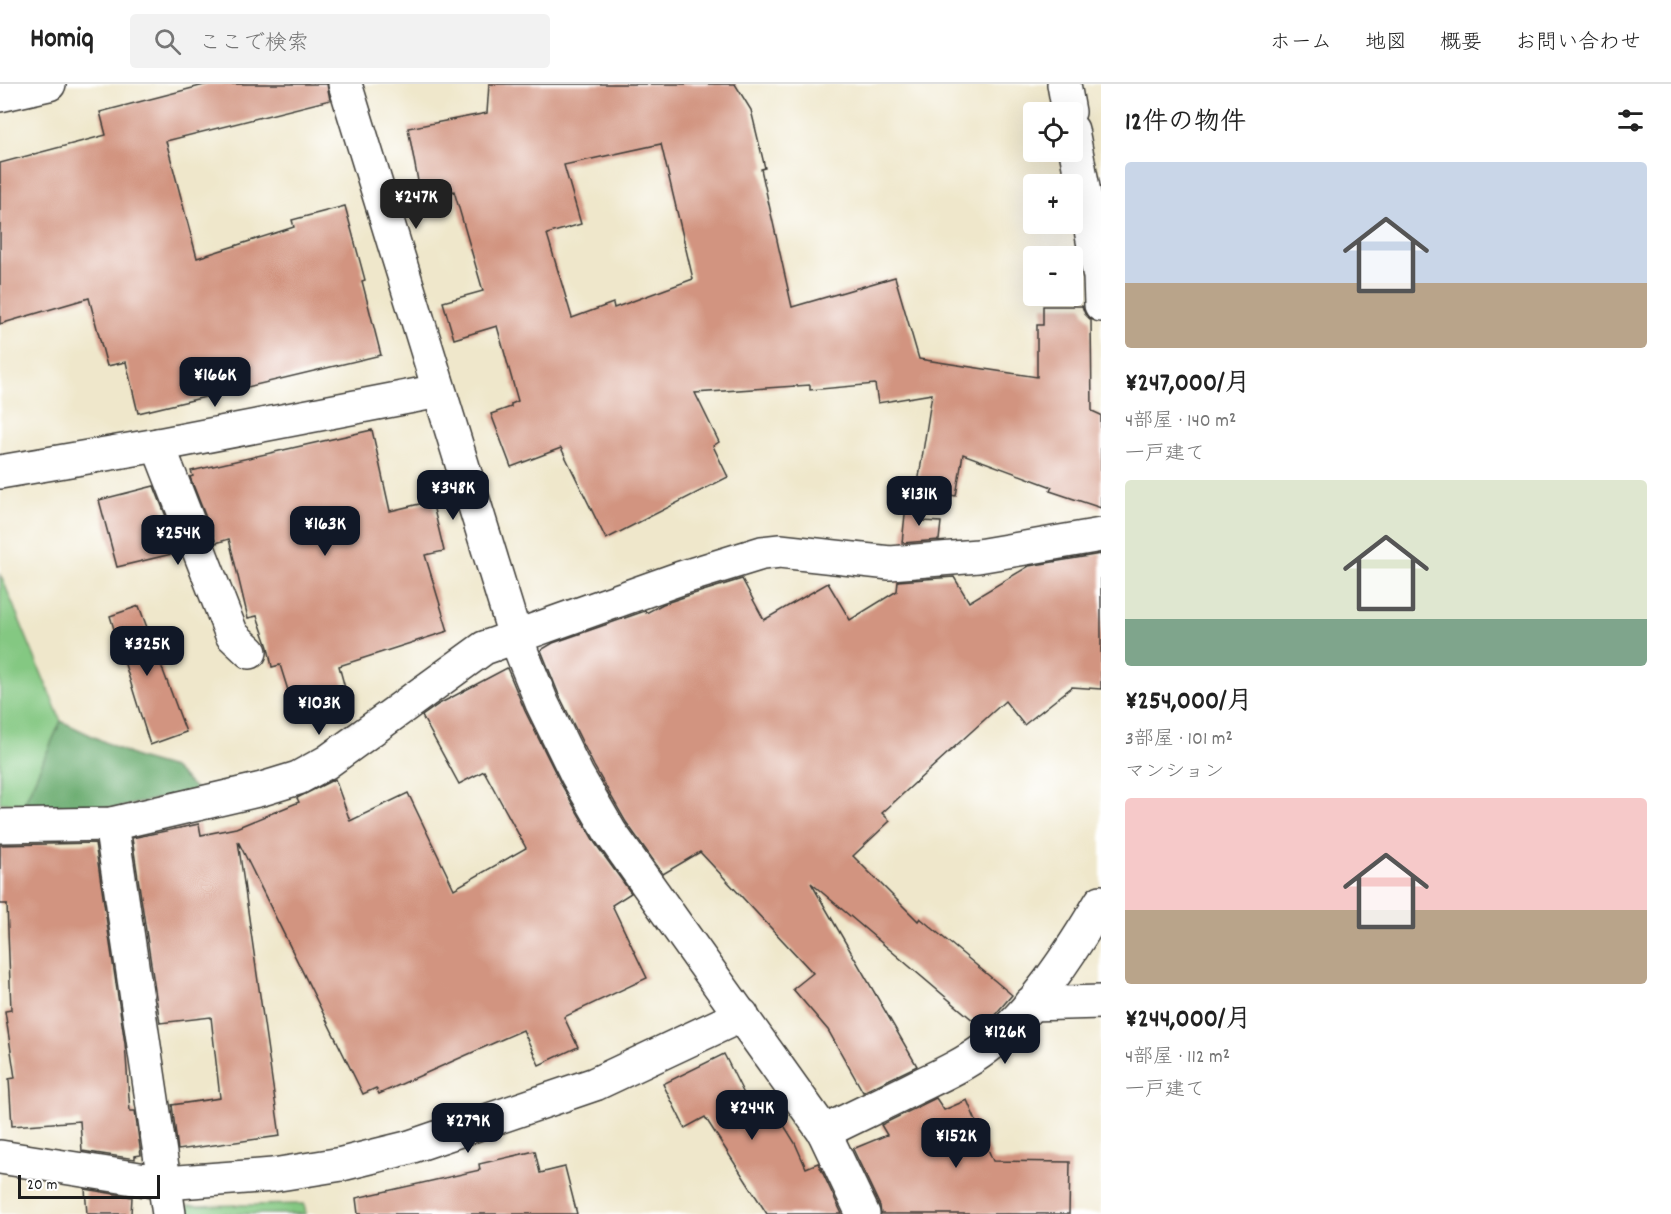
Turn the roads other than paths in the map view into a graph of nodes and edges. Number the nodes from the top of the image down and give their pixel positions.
1 (49, 84) edge
2 (345, 84) edge
3 (1064, 84) edge
4 (0, 95) edge
5 (1067, 102) edge
6 (1078, 162) edge
7 (1101, 305) edge
8 (439, 391) junction
9 (158, 445) junction
10 (0, 472) edge
11 (1101, 535) edge
12 (515, 636) junction
13 (250, 652) dead end
14 (111, 824) junction
15 (0, 826) edge
16 (1101, 902) edge
17 (1101, 1002) edge
18 (1030, 1004) junction
19 (742, 1015) junction
20 (824, 1132) junction
21 (0, 1157) edge
22 (167, 1199) edge
23 (863, 1214) edge

1 - 4 street
2 - 8 street
3 - 5 street
6 - 7 street
8 - 9 street
8 - 12 street
9 - 10 street
9 - 13 street
11 - 12 street
12 - 14 street
12 - 19 street
14 - 15 street
14 - 22 street
16 - 18 street
17 - 18 street
18 - 20 street
19 - 20 street
19 - 22 street
20 - 23 street
21 - 22 street

